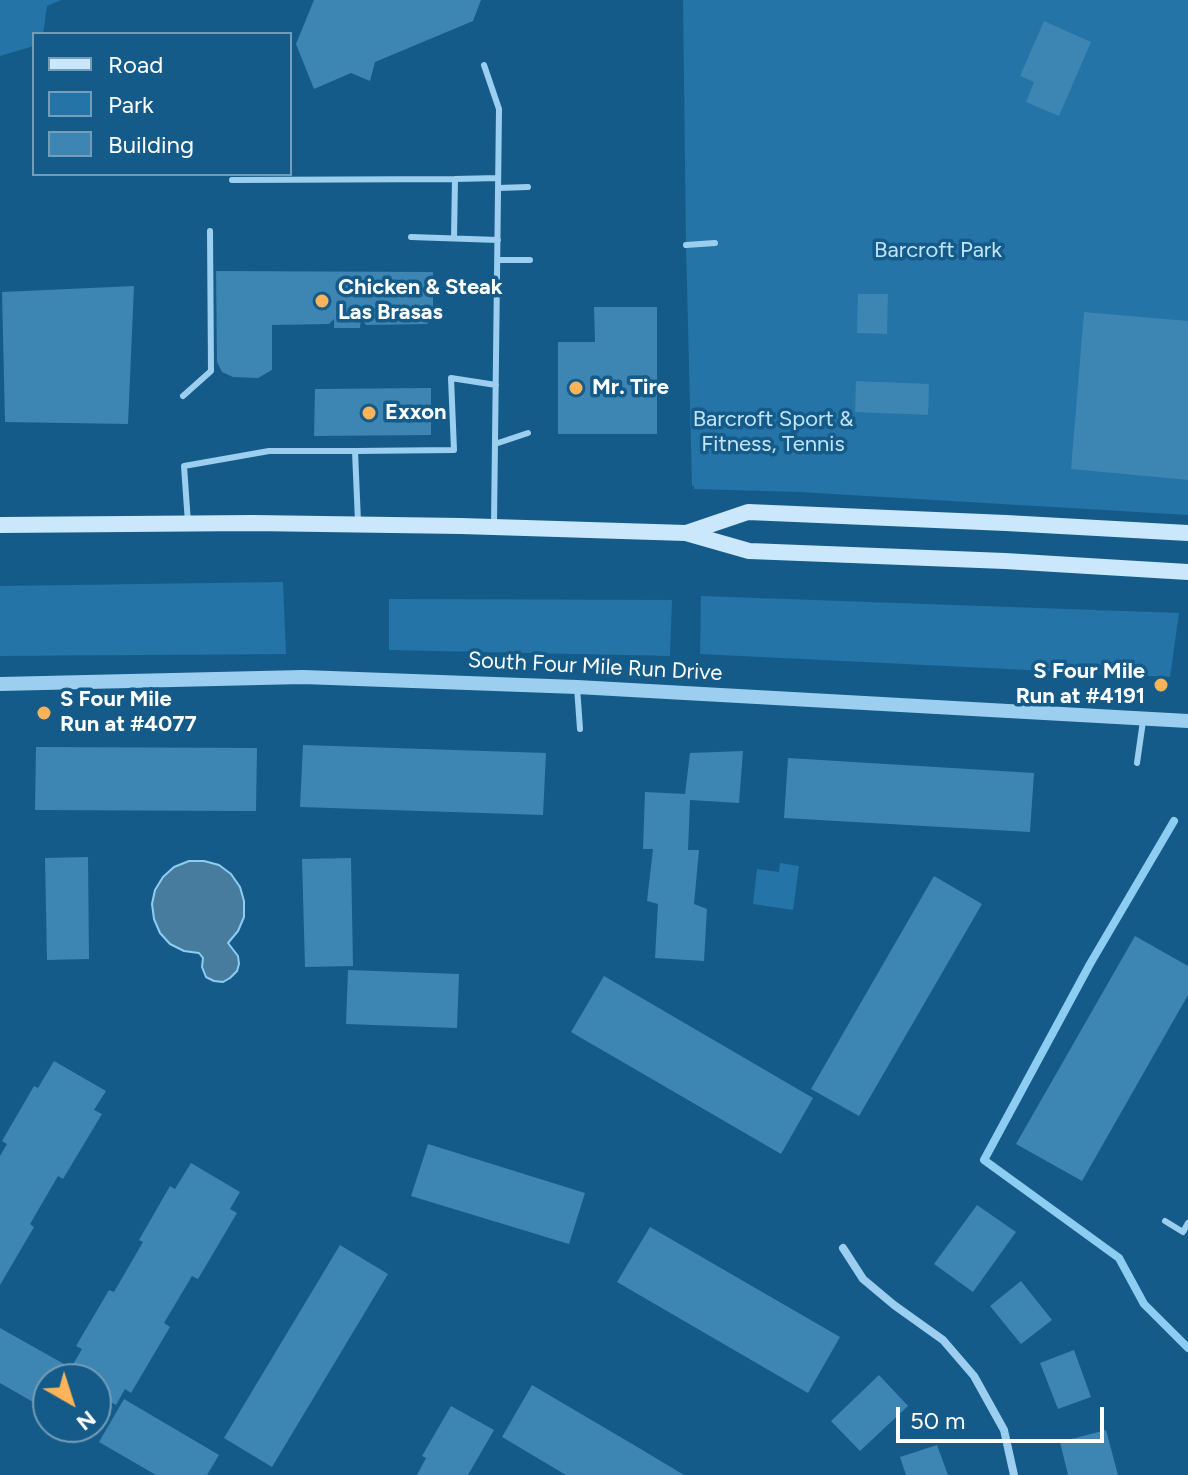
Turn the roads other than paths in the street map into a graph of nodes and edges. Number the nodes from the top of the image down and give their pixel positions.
1 (484, 65) dead end
2 (498, 178) junction
3 (455, 179) junction
4 (232, 180) dead end
5 (528, 187) dead end
6 (498, 188) junction
7 (210, 231) dead end
8 (411, 237) dead end
9 (454, 238) junction
10 (498, 240) junction
11 (715, 243) dead end
12 (686, 245) dead end
13 (498, 260) junction
14 (530, 260) dead end
15 (496, 385) junction
16 (183, 396) dead end
17 (528, 433) dead end
18 (495, 444) junction
19 (355, 451) junction
20 (188, 523) junction
21 (0, 525) edge
22 (358, 525) junction
23 (494, 527) junction
24 (686, 533) junction
25 (1188, 533) edge
26 (1188, 572) edge
27 (0, 684) edge
28 (577, 687) junction
29 (1143, 717) junction
30 (1188, 721) edge
31 (580, 729) dead end
32 (1137, 763) dead end
33 (1165, 1221) dead end
34 (1188, 1223) edge
35 (843, 1248) dead end
36 (1014, 1475) edge

1 - 2 lane
2 - 3 lane
2 - 6 lane
3 - 4 lane
3 - 9 lane
5 - 6 lane
6 - 10 lane
7 - 16 lane
8 - 9 lane
9 - 10 lane
10 - 13 lane
11 - 12 lane
13 - 14 lane
13 - 15 lane
15 - 18 lane
15 - 19 lane
17 - 18 lane
18 - 23 lane
19 - 20 lane
19 - 22 lane
20 - 21 main road
20 - 22 main road
22 - 23 main road
23 - 24 main road
24 - 25 main road
24 - 26 main road
27 - 28 street, South Four Mile Run Drive
28 - 29 street, South Four Mile Run Drive
28 - 31 lane
29 - 30 street, South Four Mile Run Drive
29 - 32 lane
33 - 34 lane
35 - 36 street

